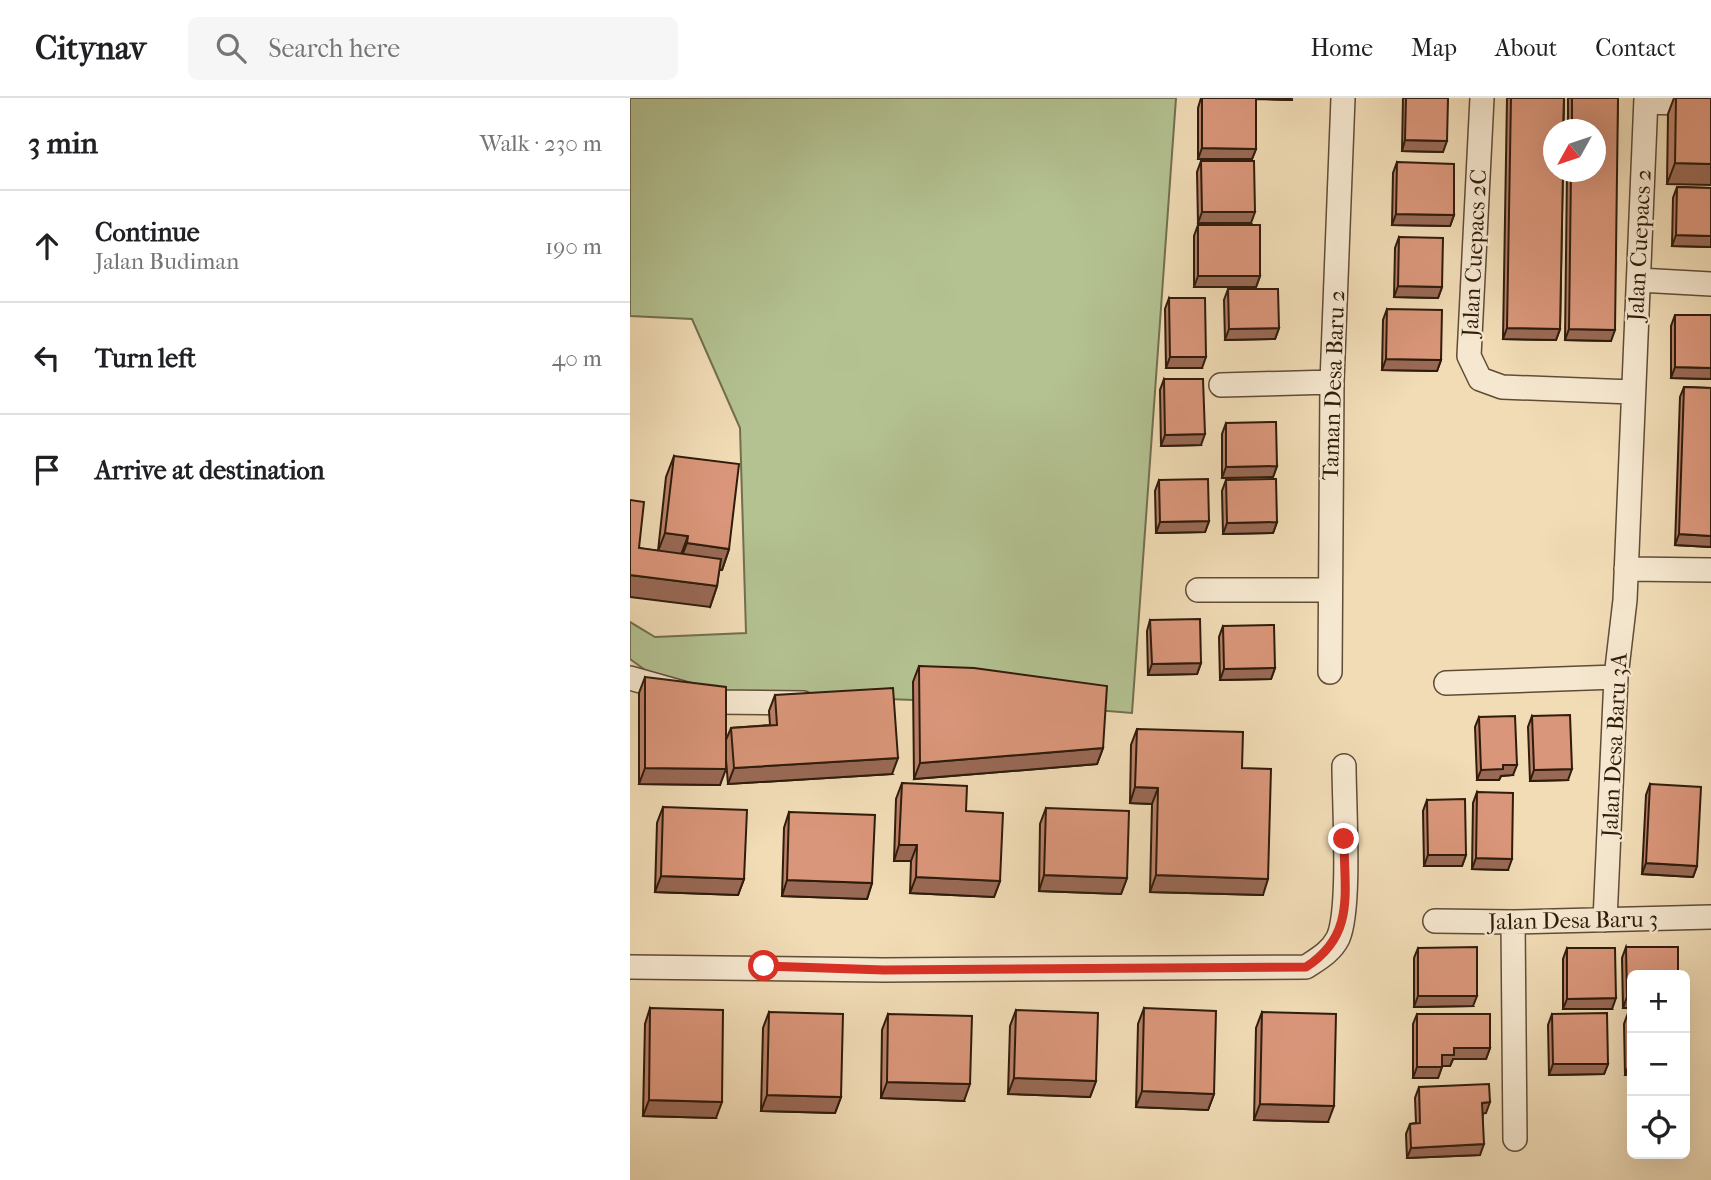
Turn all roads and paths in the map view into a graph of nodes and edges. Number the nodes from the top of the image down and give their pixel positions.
1 (1343, 98) edge
2 (1482, 98) edge
3 (1646, 100) edge
4 (1711, 104) edge
5 (1639, 280) junction
6 (1711, 284) edge
7 (1332, 382) junction
8 (1222, 386) dead end
9 (1632, 392) junction
10 (1626, 569) junction
11 (1711, 570) edge
12 (1198, 590) dead end
13 (1329, 590) junction
14 (1330, 672) dead end
15 (1616, 677) junction
16 (630, 678) edge
17 (1446, 683) dead end
18 (827, 702) edge
19 (1344, 766) dead end
20 (1711, 918) edge
21 (1436, 920) dead end
22 (1605, 920) junction
23 (1513, 922) junction
24 (630, 967) edge
25 (1514, 1139) dead end

1 - 7 street, Taman Desa Baru 2
2 - 9 street, Jalan Cuepacs 2C
3 - 4 street
3 - 5 street, Jalan Cuepacs 2
5 - 6 street
5 - 9 street, Jalan Cuepacs 2
7 - 8 street
7 - 13 street, Taman Desa Baru 2
9 - 10 street, Jalan Cuepacs 2
10 - 11 street
10 - 15 street, Jalan Desa Baru 3A
12 - 13 street
13 - 14 street, Taman Desa Baru 2
15 - 17 street
15 - 22 street, Jalan Desa Baru 3A
16 - 18 street
19 - 24 street
20 - 22 street, Jalan Desa Baru 3
21 - 23 street, Jalan Desa Baru 3
22 - 23 street, Jalan Desa Baru 3
23 - 25 street

